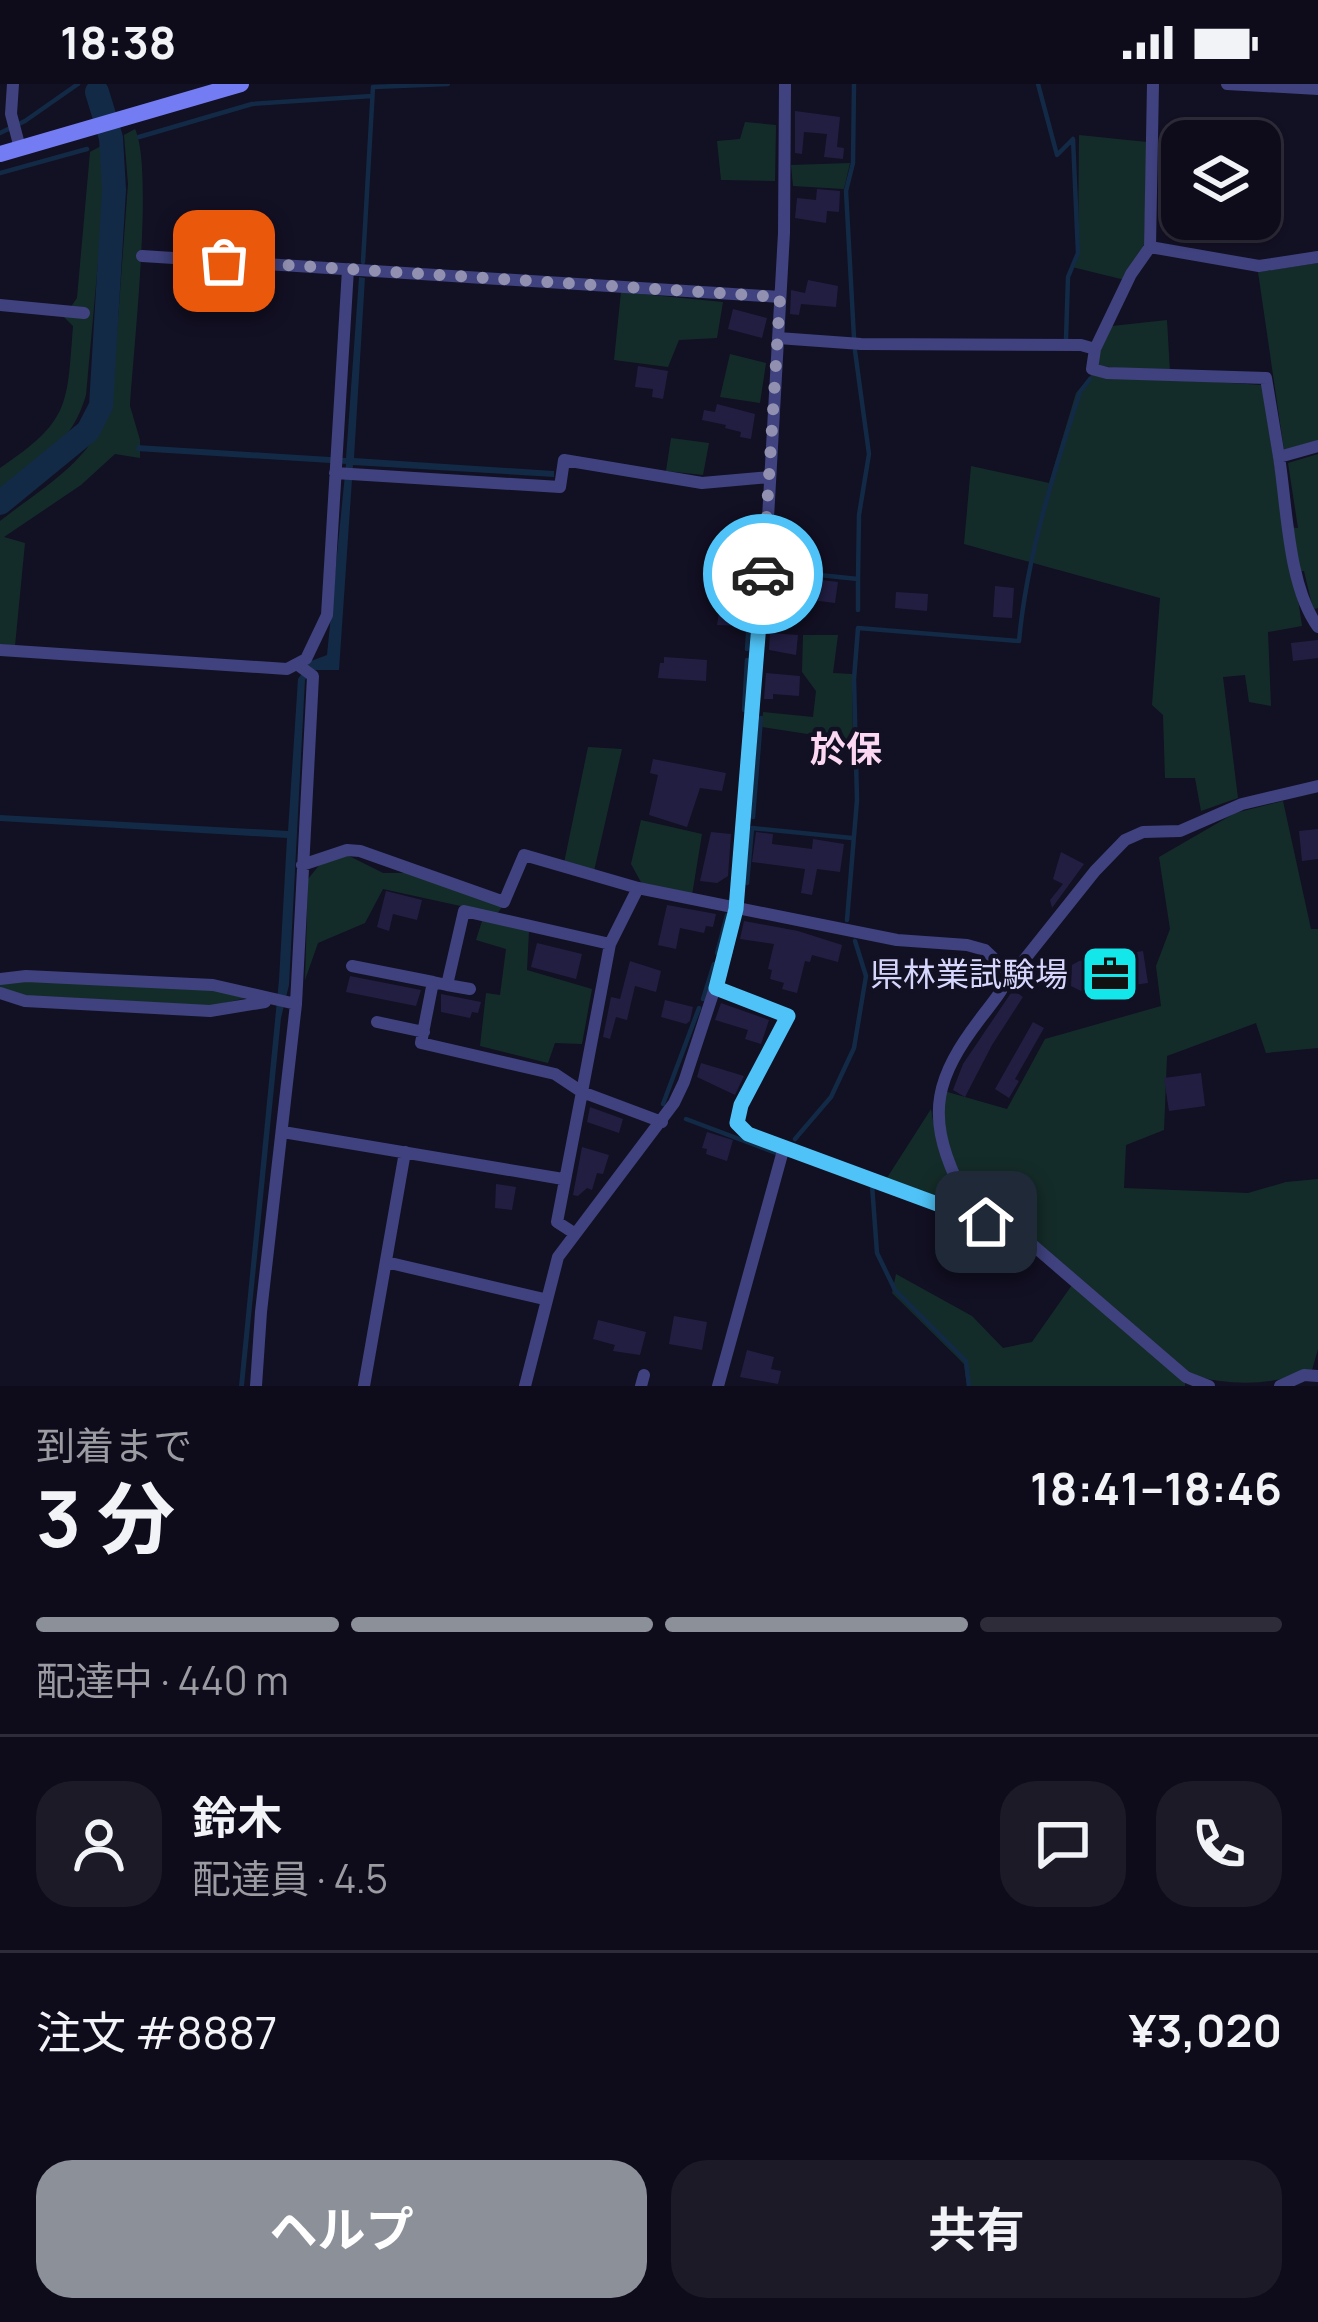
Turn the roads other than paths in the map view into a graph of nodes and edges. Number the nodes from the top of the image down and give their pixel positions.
1 (13, 84) edge
2 (241, 84) edge
3 (785, 84) edge
4 (1153, 84) edge
5 (1227, 84) edge
6 (1318, 89) edge
7 (18, 141) junction
8 (0, 154) edge
9 (1150, 247) junction
10 (142, 256) dead end
11 (1318, 257) edge
12 (347, 269) junction
13 (780, 297) junction
14 (0, 305) edge
15 (84, 313) dead end
16 (778, 338) junction
17 (1096, 349) junction
18 (1318, 446) edge
19 (1279, 457) junction
20 (341, 468) junction
21 (770, 477) junction
22 (1318, 627) edge
23 (0, 650) edge
24 (298, 665) junction
25 (1318, 786) edge
26 (302, 865) junction
27 (638, 888) junction
28 (736, 909) junction
29 (610, 944) junction
30 (352, 966) dead end
31 (1011, 970) junction
32 (0, 979) edge
33 (440, 984) junction
34 (716, 988) junction
35 (470, 989) dead end
36 (0, 994) edge
37 (272, 1001) junction
38 (296, 1004) junction
39 (377, 1022) dead end
40 (424, 1032) junction
41 (582, 1092) junction
42 (662, 1122) junction
43 (283, 1132) junction
44 (784, 1147) junction
45 (405, 1152) junction
46 (563, 1179) junction
47 (1001, 1219) junction
48 (574, 1233) junction
49 (386, 1262) junction
50 (544, 1299) junction
51 (1318, 1376) edge
52 (256, 1386) edge
53 (364, 1386) edge
54 (525, 1386) edge
55 (718, 1386) edge
56 (1209, 1386) edge
57 (1280, 1386) edge

1 - 7 street
2 - 7 main road
3 - 13 street
4 - 9 street
5 - 6 street
7 - 8 main road
9 - 11 street
9 - 17 street
10 - 12 street
12 - 13 street
12 - 20 street
13 - 16 street
14 - 15 street
16 - 17 street
16 - 21 street
17 - 19 street
18 - 19 street
19 - 22 street
20 - 21 street
20 - 24 street
21 - 28 street
23 - 24 street
24 - 26 street
25 - 31 street
26 - 27 street
26 - 38 street
27 - 28 street
27 - 29 street
28 - 31 street
28 - 34 street
29 - 33 street
29 - 41 street
30 - 33 street
31 - 47 street
32 - 37 street
33 - 35 street
33 - 40 street
34 - 42 street
34 - 44 street
36 - 37 street
37 - 38 street
38 - 43 street
39 - 40 street
40 - 41 street
41 - 42 street
41 - 46 street
42 - 48 street
43 - 45 street
43 - 52 street
44 - 47 street
44 - 55 street
45 - 46 street
45 - 49 street
46 - 48 street
47 - 56 street
48 - 50 street
49 - 50 street
49 - 53 street
50 - 54 street
51 - 57 street

